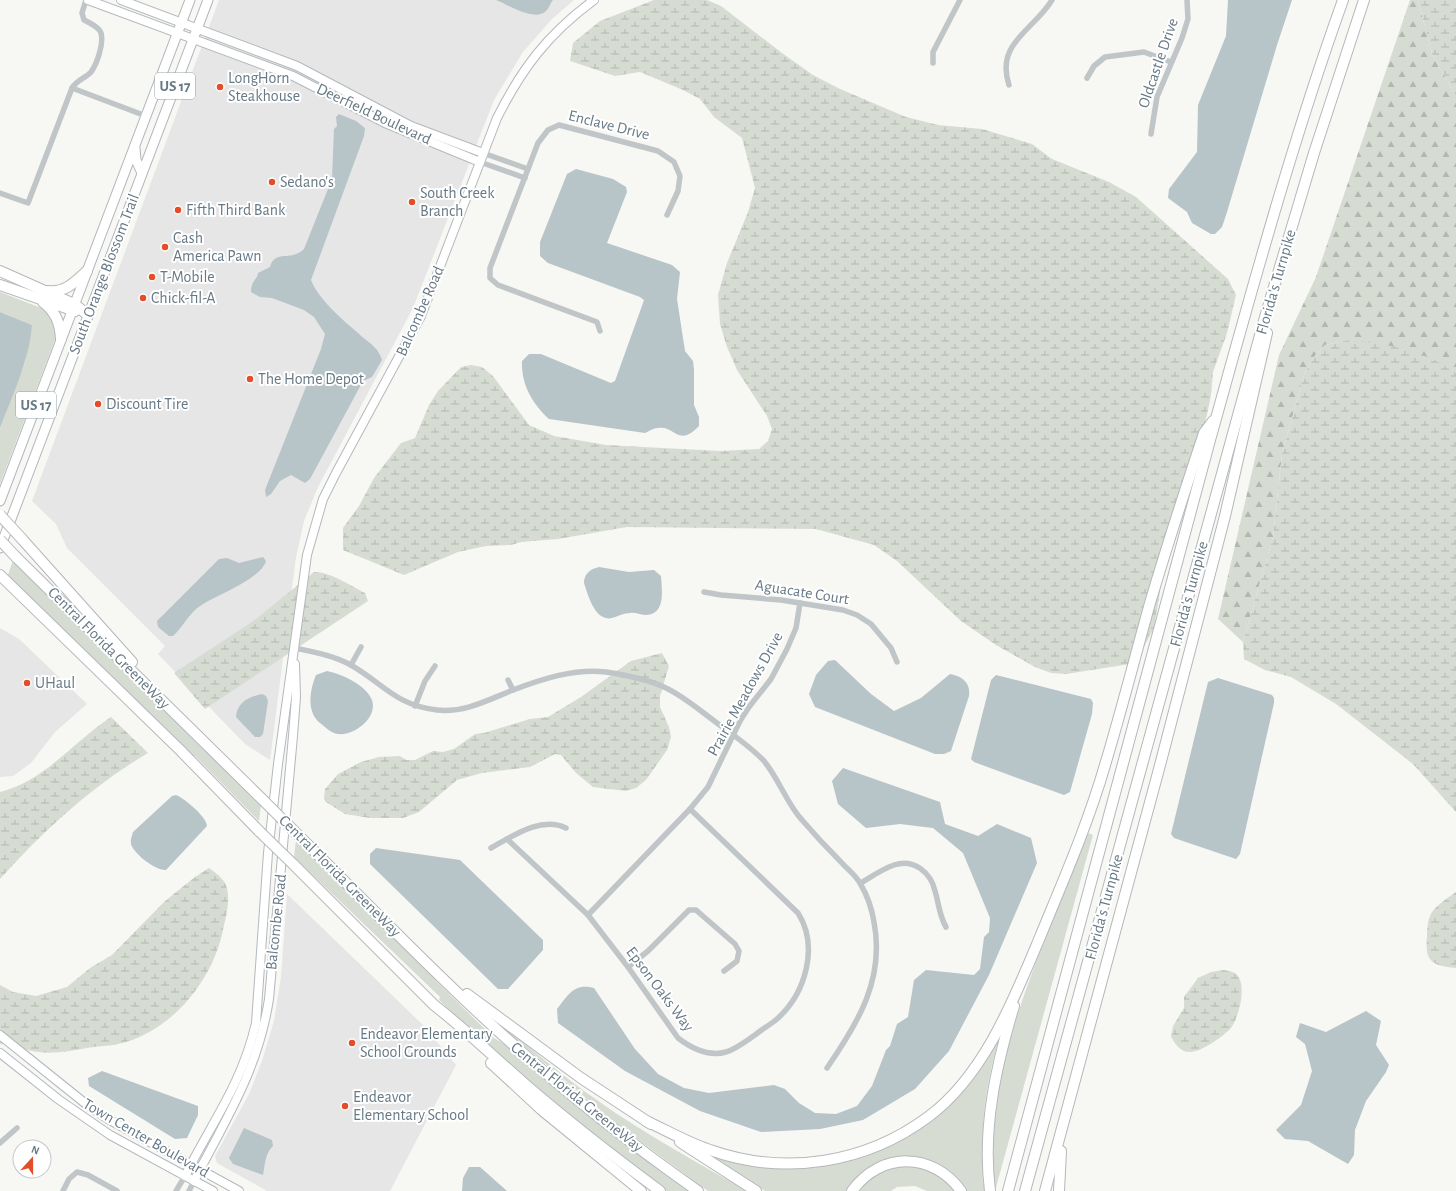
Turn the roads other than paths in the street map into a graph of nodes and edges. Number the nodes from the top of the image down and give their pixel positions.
1 (87, 0) edge
2 (121, 0) edge
3 (190, 0) edge
4 (208, 0) edge
5 (594, 0) edge
6 (960, 0) edge
7 (1052, 0) edge
8 (1187, 0) edge
9 (1343, 0) edge
10 (1364, 0) edge
11 (182, 23) junction
12 (197, 28) junction
13 (178, 33) junction
14 (194, 38) junction
15 (1171, 62) junction
16 (933, 63) dead end
17 (297, 66) junction
18 (293, 76) junction
19 (1087, 78) dead end
20 (1009, 85) dead end
21 (72, 88) junction
22 (146, 116) junction
23 (1151, 134) dead end
24 (135, 145) junction
25 (483, 153) junction
26 (480, 162) junction
27 (528, 169) junction
28 (142, 173) junction
29 (525, 178) junction
30 (0, 193) edge
31 (667, 215) dead end
32 (1291, 231) junction
33 (0, 271) edge
34 (87, 271) junction
35 (0, 285) edge
36 (47, 291) junction
37 (36, 298) junction
38 (73, 307) junction
39 (88, 315) junction
40 (600, 331) dead end
41 (61, 339) junction
42 (1217, 416) junction
43 (0, 501) edge
44 (0, 515) edge
45 (0, 540) edge
46 (0, 548) edge
47 (3, 578) edge
48 (704, 592) dead end
49 (800, 603) junction
50 (361, 647) dead end
51 (295, 648) junction
52 (897, 662) dead end
53 (351, 665) junction
54 (435, 666) dead end
55 (508, 680) dead end
56 (513, 690) junction
57 (415, 706) junction
58 (196, 734) junction
59 (733, 735) junction
60 (690, 809) junction
61 (566, 828) dead end
62 (507, 839) junction
63 (491, 848) dead end
64 (861, 883) junction
65 (588, 915) junction
66 (946, 927) dead end
67 (425, 960) junction
68 (628, 967) junction
69 (724, 971) dead end
70 (1022, 981) junction
71 (434, 1005) junction
72 (0, 1035) edge
73 (0, 1053) edge
74 (827, 1068) dead end
75 (1072, 1098) junction
76 (646, 1121) junction
77 (17, 1128) dead end
78 (0, 1144) edge
79 (190, 1166) junction
80 (200, 1170) junction
81 (185, 1176) junction
82 (194, 1181) junction
83 (989, 1188) edge
84 (63, 1191) edge
85 (117, 1191) edge
86 (176, 1191) edge
87 (189, 1191) edge
88 (213, 1191) edge
89 (240, 1191) edge
90 (641, 1191) edge
91 (660, 1191) edge
92 (698, 1191) edge
93 (756, 1191) edge
94 (852, 1191) edge
95 (961, 1191) edge
96 (1008, 1191) edge
97 (1025, 1191) edge
98 (1046, 1191) edge
99 (1059, 1191) edge

1 - 13 street, Deerfield Boulevard
1 - 21 street
2 - 11 street, Deerfield Boulevard
3 - 11 main road, South Orange Blossom Trail / US 17
4 - 12 main road, South Orange Blossom Trail / US 17
5 - 25 street, Balcombe Road
6 - 16 street
7 - 20 street
8 - 15 street, Oldcastle Drive
9 - 42 highway, Florida's Turnpike
10 - 32 highway, Florida's Turnpike
11 - 12 street, Deerfield Boulevard
11 - 13 main road, South Orange Blossom Trail / US 17
12 - 14 main road, South Orange Blossom Trail / US 17
12 - 17 street, Deerfield Boulevard
13 - 14 street, Deerfield Boulevard
13 - 22 main road, South Orange Blossom Trail / US 17
14 - 18 street, Deerfield Boulevard
14 - 28 main road, South Orange Blossom Trail / US 17
15 - 19 street
15 - 23 street, Oldcastle Drive
17 - 18 street
17 - 25 street, Deerfield Boulevard
18 - 26 street, Deerfield Boulevard
21 - 22 street
21 - 30 street
22 - 24 main road, South Orange Blossom Trail / US 17
24 - 28 main road
24 - 34 main road, South Orange Blossom Trail / US 17
25 - 26 street, Balcombe Road
25 - 27 street
26 - 29 street
26 - 51 street, Balcombe Road
27 - 29 street, Enclave Drive
27 - 31 street, Enclave Drive
28 - 39 main road, South Orange Blossom Trail / US 17
29 - 40 street, Enclave Drive
32 - 75 highway
32 - 97 highway, Florida's Turnpike
33 - 36 highway
34 - 36 highway
34 - 38 main road, South Orange Blossom Trail / US 17
35 - 37 highway
36 - 38 highway
37 - 38 highway
37 - 41 highway
38 - 39 highway
38 - 41 main road, South Orange Blossom Trail / US 17
39 - 46 main road, South Orange Blossom Trail / US 17
41 - 43 main road, South Orange Blossom Trail / US 17
42 - 70 highway
42 - 96 highway, Florida's Turnpike
44 - 58 highway, bridge
45 - 58 highway, Central Florida GreeneWay, bridge
47 - 71 highway, Central Florida GreeneWay, bridge
48 - 49 street, Aguacate Court
49 - 52 street, Aguacate Court
49 - 59 street, Prairie Meadows Drive
50 - 53 street
51 - 53 street
51 - 79 street, Balcombe Road
51 - 80 street, Balcombe Road
53 - 57 street
54 - 57 street
55 - 56 street
56 - 57 street
56 - 59 street
58 - 67 highway, Central Florida GreeneWay, bridge
59 - 60 street, Prairie Meadows Drive
59 - 64 street
60 - 65 street, Prairie Meadows Drive
60 - 68 street, Epson Oaks Way
61 - 62 street
62 - 63 street
62 - 65 street, Epson Oaks Way
64 - 66 street
64 - 74 street
65 - 68 street, Epson Oaks Way
67 - 76 highway
67 - 92 highway, Central Florida GreeneWay
68 - 69 street
70 - 76 highway
70 - 83 highway
71 - 90 highway
71 - 91 highway, Central Florida GreeneWay
72 - 79 street, Town Center Boulevard
73 - 81 street, Town Center Boulevard
75 - 98 highway
75 - 99 highway
76 - 93 highway
77 - 78 street
79 - 80 street, Town Center Boulevard
79 - 81 street, Balcombe Road
80 - 82 street, Balcombe Road
80 - 89 street, Town Center Boulevard
81 - 82 street, Town Center Boulevard
81 - 86 street
82 - 87 street
82 - 88 street, Town Center Boulevard
84 - 85 street
94 - 95 highway

